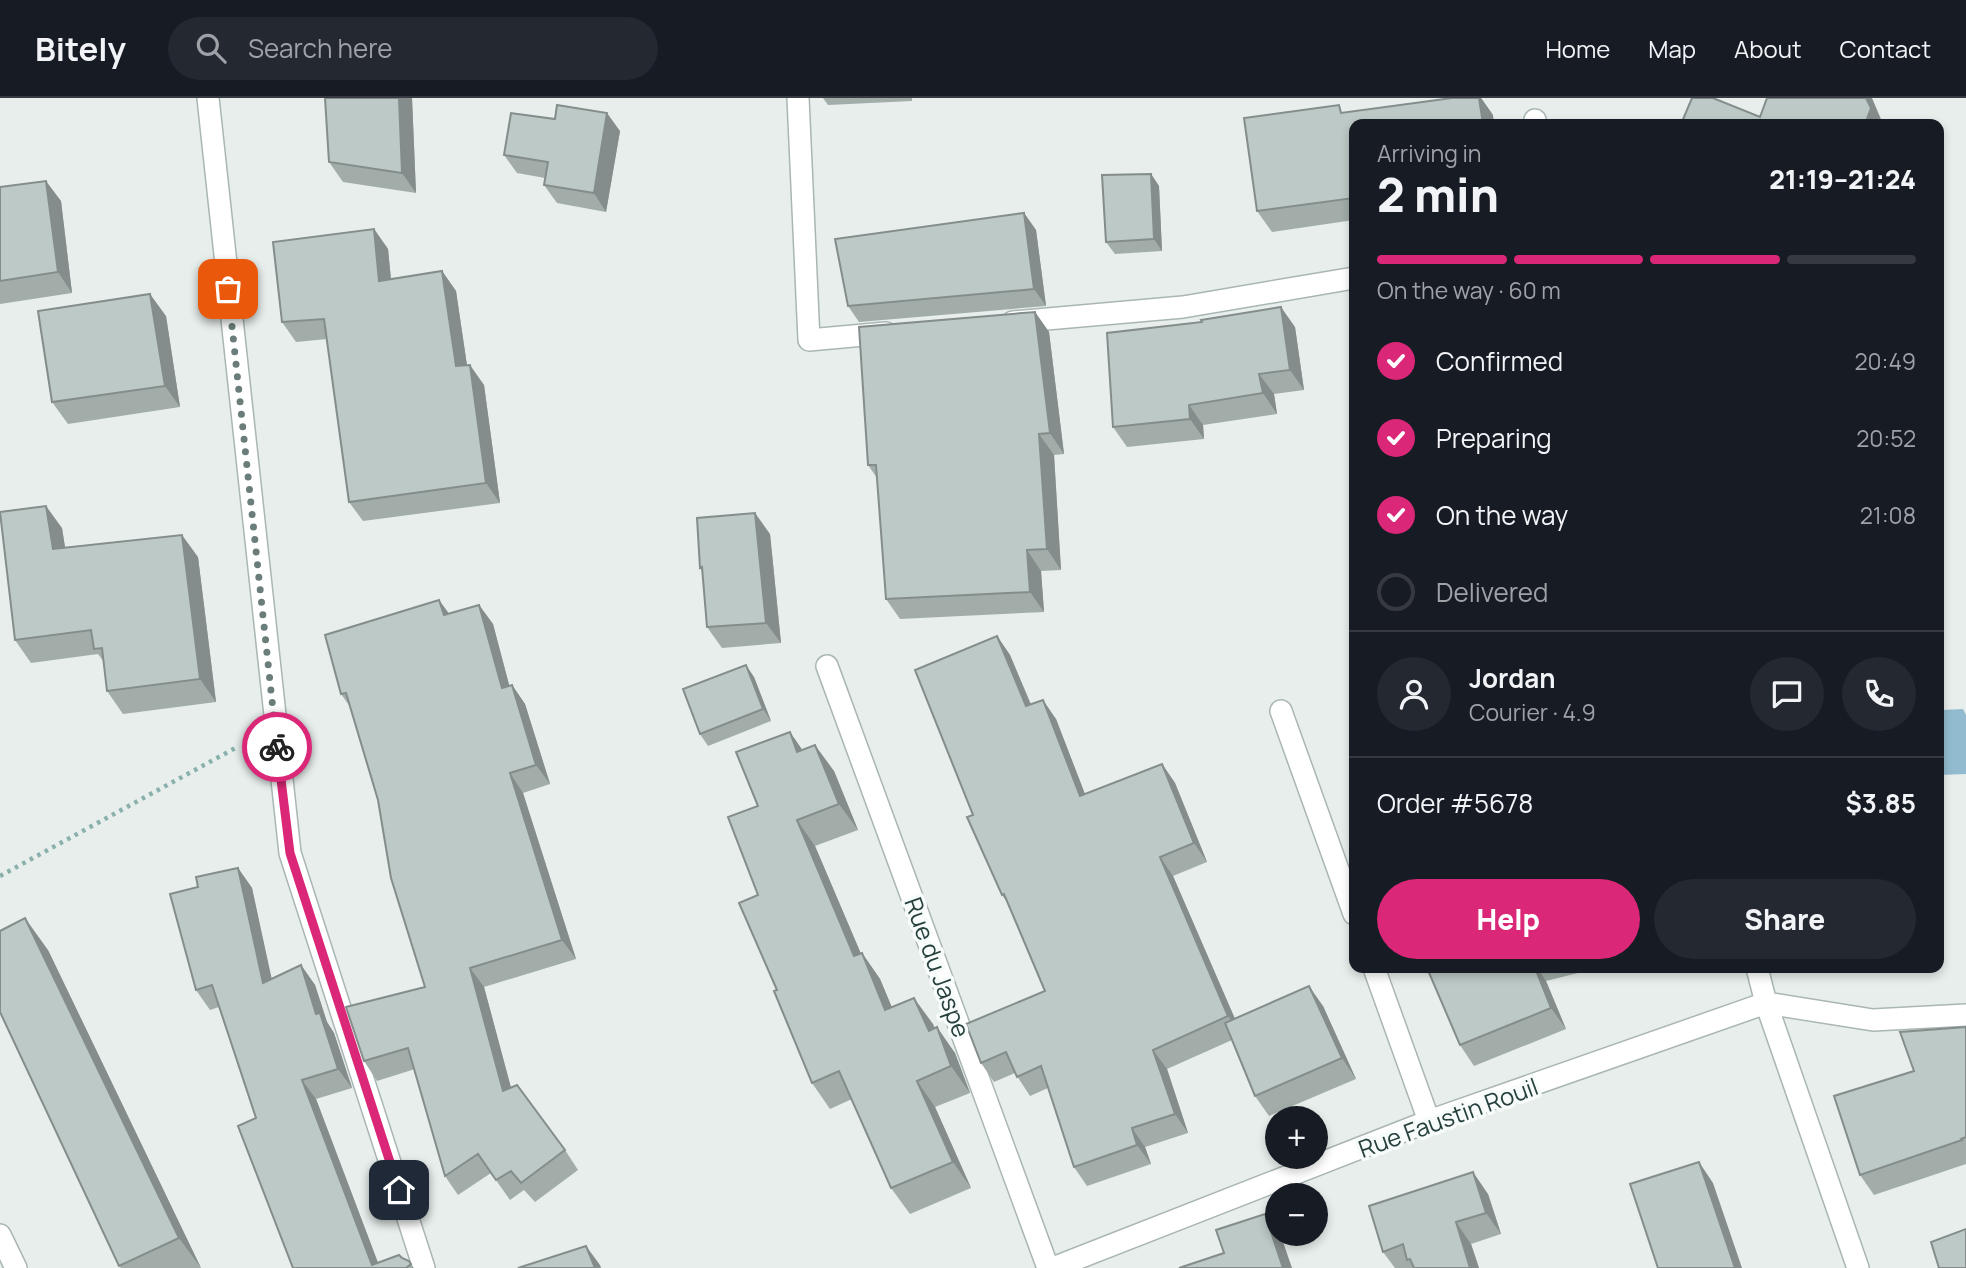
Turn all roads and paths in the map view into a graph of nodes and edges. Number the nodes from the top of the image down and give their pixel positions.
1 (208, 98) edge
2 (798, 98) edge
3 (1349, 279) edge
4 (989, 324) edge
5 (906, 331) edge
6 (827, 666) dead end
7 (1281, 711) dead end
8 (275, 726) junction
9 (0, 876) edge
10 (1349, 900) edge
11 (1376, 973) edge
12 (1758, 973) edge
13 (1766, 1003) junction
14 (1966, 1015) edge
15 (1429, 1122) junction
16 (0, 1235) edge
17 (13, 1267) edge
18 (424, 1268) edge
19 (1051, 1268) edge
20 (1858, 1268) edge

1 - 8 street
2 - 5 street
3 - 4 street
6 - 19 street, Rue du Jaspe
7 - 10 street
8 - 9 path
8 - 18 street
11 - 15 street
12 - 13 street
13 - 14 street
13 - 15 street, Rue Faustin Rouil
13 - 20 street
15 - 19 street, Rue Faustin Rouil
16 - 17 street

